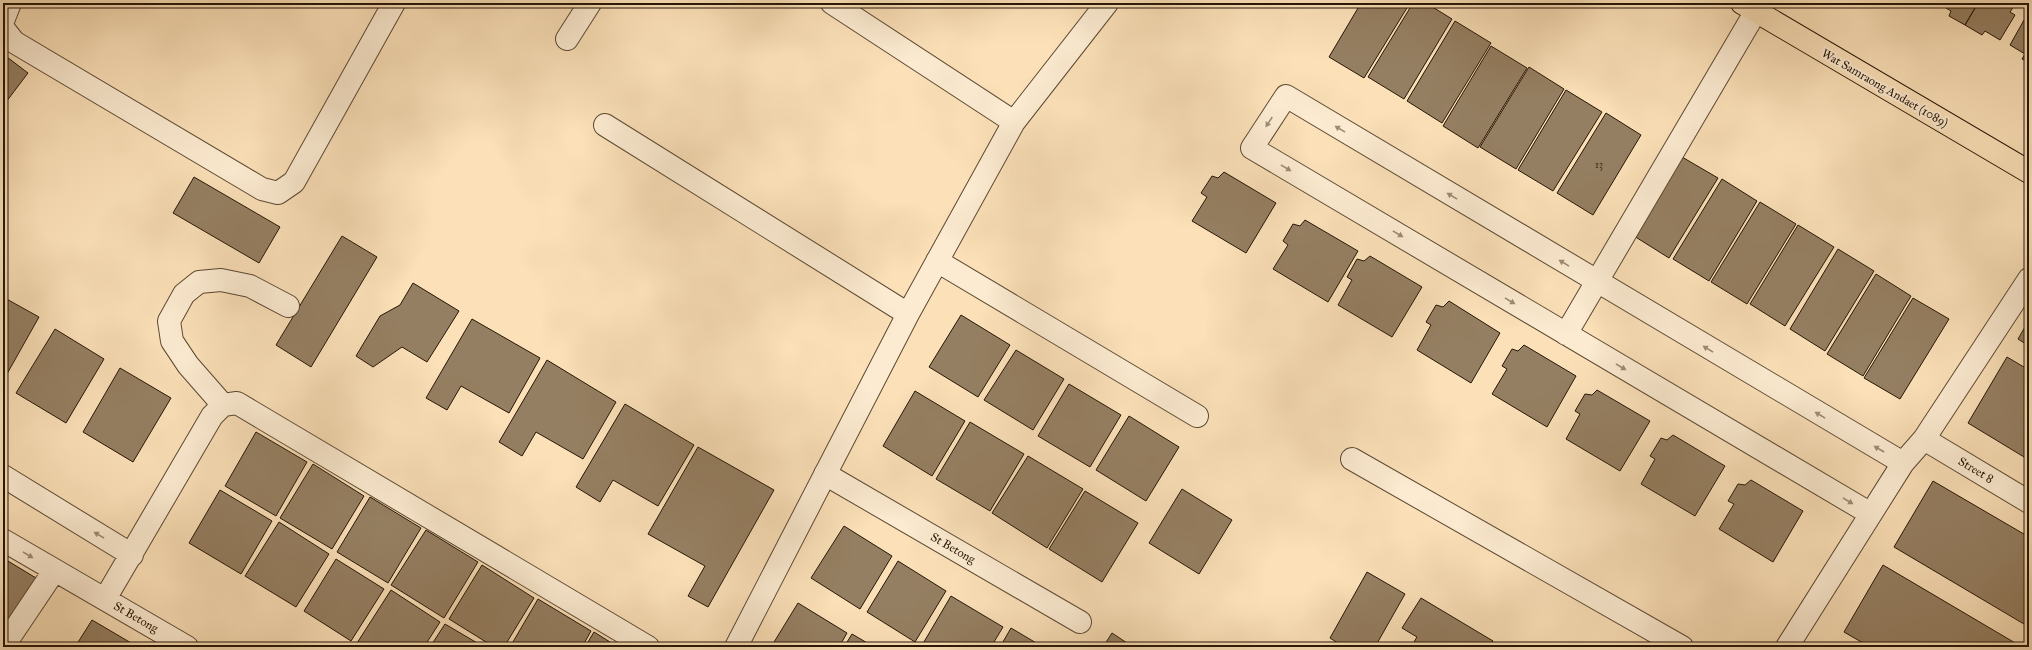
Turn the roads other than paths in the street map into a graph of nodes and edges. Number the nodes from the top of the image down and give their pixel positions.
1 (10, 3) edge
2 (394, 3) edge
3 (590, 3) edge
4 (832, 3) edge
5 (1105, 4) edge
6 (1749, 7) edge
7 (3, 21) edge
8 (3, 28) edge
9 (567, 40) dead end
10 (1014, 122) junction
11 (606, 125) dead end
12 (2029, 172) edge
13 (937, 261) junction
14 (2029, 279) edge
15 (1597, 283) junction
16 (288, 306) dead end
17 (908, 314) junction
18 (1566, 334) junction
19 (224, 405) junction
20 (1198, 416) dead end
21 (1924, 439) junction
22 (1352, 459) dead end
23 (1903, 463) junction
24 (825, 474) junction
25 (3, 476) edge
26 (2029, 502) edge
27 (1871, 514) junction
28 (3, 540) edge
29 (132, 555) junction
30 (54, 571) junction
31 (105, 599) junction
32 (1080, 622) dead end
33 (1794, 645) edge
34 (3, 647) edge
35 (187, 647) edge
36 (648, 647) edge
37 (736, 647) edge
38 (1682, 647) edge

1 - 7 street
2 - 8 street
3 - 9 street
4 - 10 street
5 - 10 street
6 - 12 main road, Wat Samraong Andaet (1089)
6 - 15 street
10 - 13 street
11 - 17 street
13 - 17 street
13 - 20 street
14 - 21 street
15 - 18 street
15 -> 18 street
23 -> 15 street
16 - 19 street
17 - 24 street
18 -> 27 street
19 - 29 street
19 - 36 street
21 - 23 street
21 - 26 street, Street 8
22 - 38 street
23 - 27 street
24 - 32 street, St Betong
24 - 37 street
29 -> 25 street
27 - 33 street
28 -> 30 street, St Betong
29 - 31 street
30 - 31 street, St Betong
30 - 34 street
31 - 35 street, St Betong

